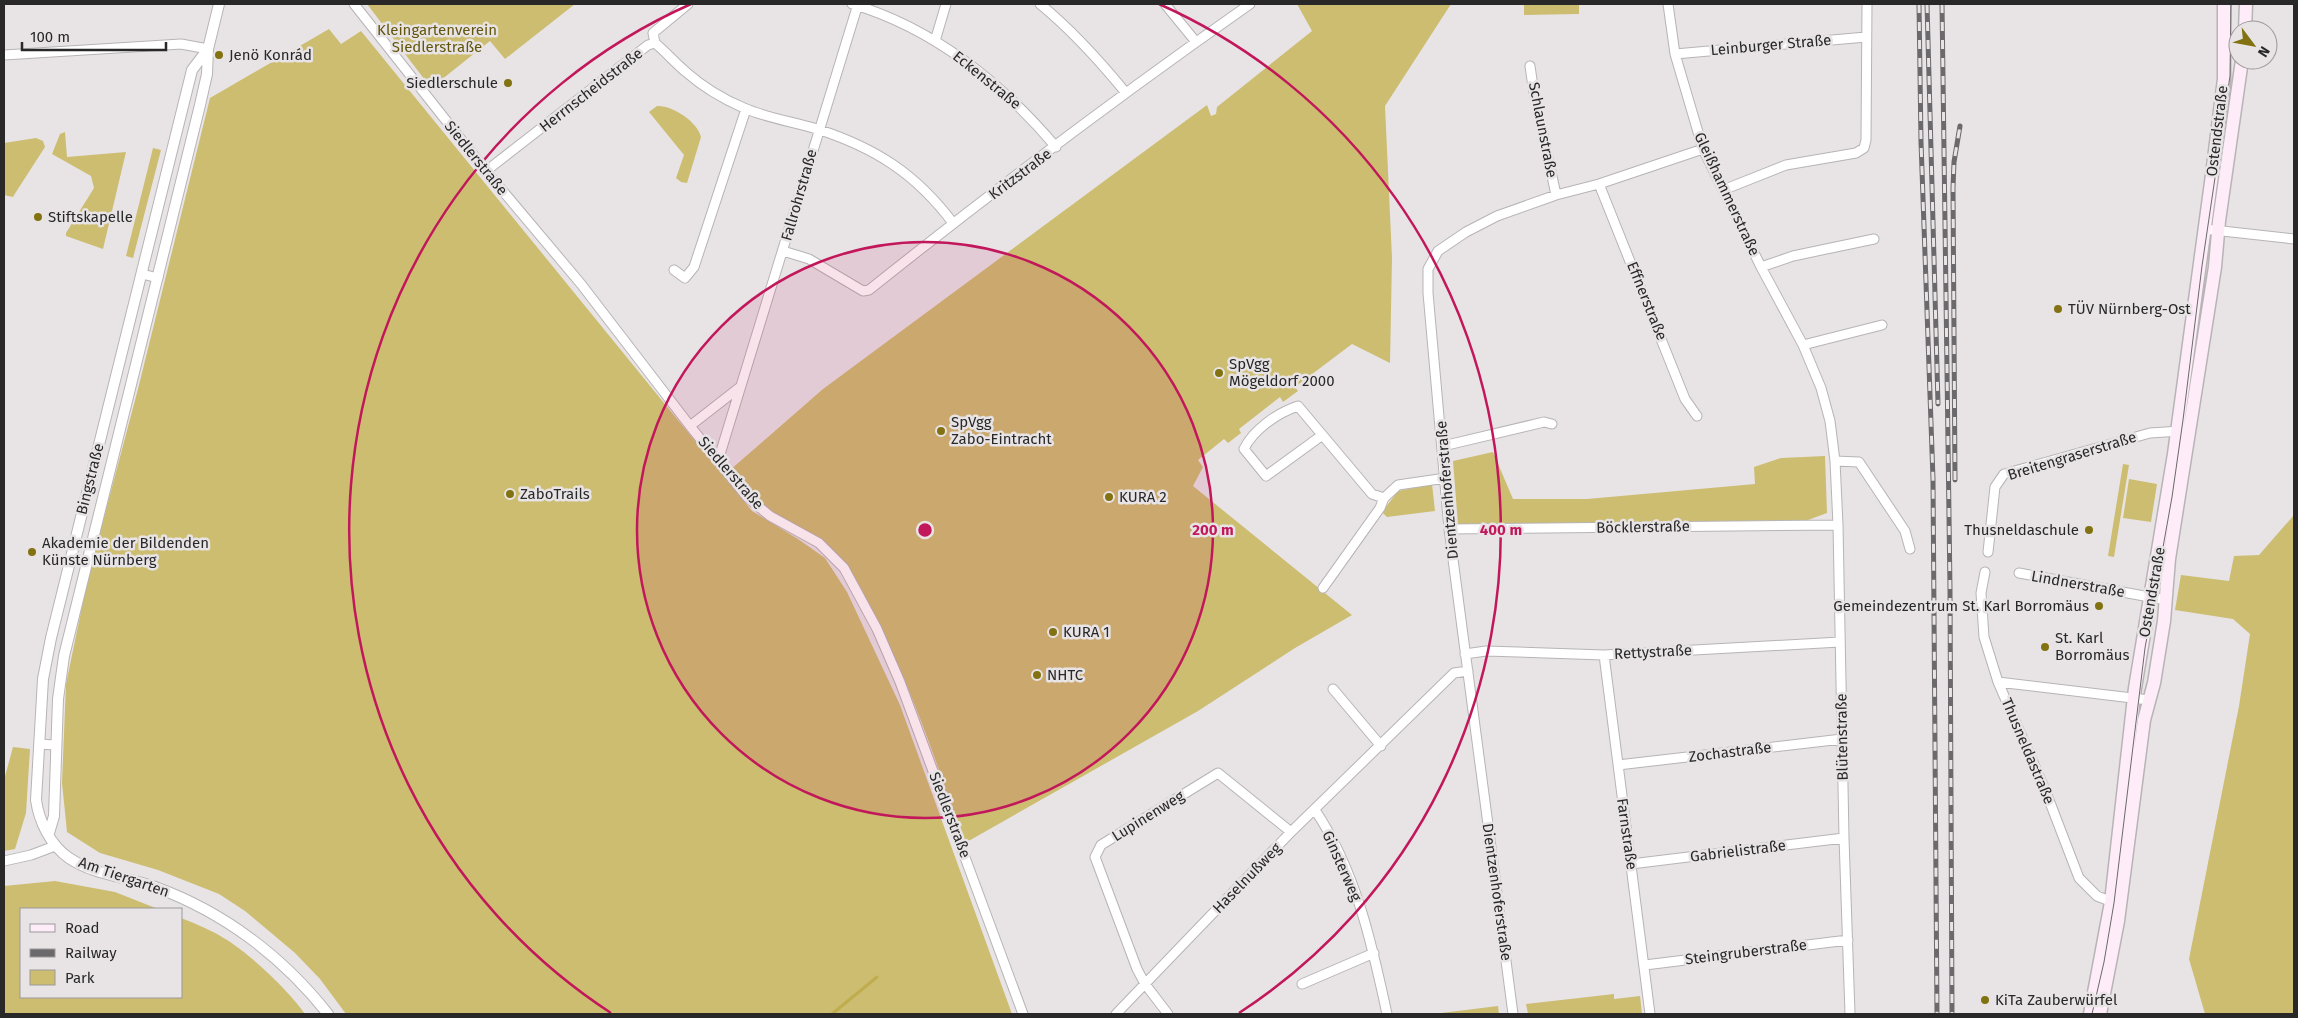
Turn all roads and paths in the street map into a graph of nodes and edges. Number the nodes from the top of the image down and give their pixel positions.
1 (219, 4) edge
2 (354, 4) edge
3 (688, 4) edge
4 (856, 4) edge
5 (946, 4) edge
6 (1040, 4) edge
7 (1165, 4) edge
8 (1250, 4) edge
9 (1668, 4) edge
10 (1867, 4) edge
11 (2224, 4) edge
12 (2246, 4) edge
13 (2245, 20) edge
14 (2225, 25) junction
15 (2228, 25) edge
16 (1866, 37) junction
17 (935, 41) junction
18 (1196, 42) junction
19 (655, 43) junction
20 (208, 48) junction
21 (1675, 54) junction
22 (4, 55) edge
23 (1530, 66) dead end
24 (2241, 70) edge
25 (1126, 92) junction
26 (746, 109) junction
27 (818, 130) junction
28 (1056, 147) junction
29 (1703, 149) junction
30 (486, 171) junction
31 (1599, 184) junction
32 (1723, 190) junction
33 (1556, 195) junction
34 (953, 222) junction
35 (2204, 228) junction
36 (2218, 230) junction
37 (1874, 239) dead end
38 (2294, 239) edge
39 (783, 251) junction
40 (1761, 267) junction
41 (674, 270) dead end
42 (142, 274) junction
43 (158, 278) junction
44 (1882, 325) dead end
45 (1803, 345) junction
46 (740, 387) junction
47 (1697, 416) dead end
48 (1552, 424) dead end
49 (690, 426) junction
50 (2182, 431) junction
51 (1321, 436) junction
52 (1442, 446) junction
53 (715, 457) junction
54 (1835, 461) junction
55 (1446, 478) junction
56 (1384, 498) junction
57 (1838, 525) junction
58 (1449, 529) junction
59 (1910, 549) dead end
60 (1988, 552) dead end
61 (1985, 572) dead end
62 (2019, 573) dead end
63 (1323, 588) dead end
64 (2151, 598) junction
65 (2166, 600) junction
66 (1840, 642) junction
67 (1465, 654) junction
68 (1604, 655) junction
69 (1468, 671) junction
70 (1998, 682) junction
71 (1332, 689) dead end
72 (2134, 698) junction
73 (2149, 700) junction
74 (1842, 739) junction
75 (40, 744) junction
76 (56, 745) junction
77 (1381, 746) junction
78 (1618, 765) junction
79 (1315, 810) junction
80 (1291, 832) junction
81 (49, 833) junction
82 (1844, 838) junction
83 (55, 846) junction
84 (4, 861) edge
85 (1631, 864) junction
86 (2116, 903) junction
87 (1848, 940) junction
88 (1374, 953) junction
89 (1645, 965) junction
90 (1145, 984) junction
91 (1302, 984) dead end
92 (328, 1014) edge
93 (1023, 1014) edge
94 (1116, 1014) edge
95 (1168, 1014) edge
96 (1387, 1014) edge
97 (1513, 1014) edge
98 (1650, 1014) edge
99 (1850, 1014) edge
100 (2090, 1014) edge
101 (2100, 1014) edge

1 - 20 street, Bingstraße
2 - 30 street, Siedlerstraße
3 - 19 street
4 - 17 street, Eckenstraße
4 - 27 street, Fallrohrstraße
5 - 17 street
6 - 25 street
7 - 18 street
8 - 18 street, Kritzstraße
9 - 21 street, Gleißhammerstraße
10 - 16 street
11 - 14 main road, Ostendstraße
12 - 13 main road
14 - 15 main road
14 - 35 main road, Ostendstraße
16 - 21 street, Leinburger Straße
16 - 32 street
17 - 28 street, Eckenstraße
18 - 25 street, Kritzstraße
19 - 26 street, Herrnscheidstraße
19 - 30 street, Herrnscheidstraße
20 - 22 street
20 - 42 street, Bingstraße
20 - 43 street, Bingstraße
21 - 29 street, Gleißhammerstraße
23 - 33 street, Schlaunstraße
24 - 36 main road, Ostendstraße
25 - 28 street, Kritzstraße
26 - 27 street, Herrnscheidstraße
26 - 41 street
27 - 34 street, Herrnscheidstraße
27 - 39 street, Fallrohrstraße
28 - 34 street, Kritzstraße
29 - 31 street, Dientzenhoferstraße
29 - 32 street, Gleißhammerstraße
30 - 49 street, Siedlerstraße
31 - 33 street, Dientzenhoferstraße
31 - 47 street, Effnerstraße
32 - 40 street, Gleißhammerstraße
33 - 52 street, Dientzenhoferstraße
34 - 39 street, Kritzstraße
35 - 36 street
35 - 50 main road, Ostendstraße
36 - 38 street
36 - 50 main road, Ostendstraße
37 - 40 street, Gleißhammerstraße
39 - 46 street, Fallrohrstraße
40 - 45 street, Gleißhammerstraße
42 - 43 street
42 - 75 street, Bingstraße
43 - 76 street, Bingstraße
44 - 45 street
45 - 54 street, Gleißhammerstraße
46 - 49 street
46 - 53 street, Fallrohrstraße
48 - 52 street
49 - 53 street, Siedlerstraße
50 - 60 street, Breitengraserstraße
50 - 64 main road, Ostendstraße
50 - 65 main road, Ostendstraße
51 - 51 street
51 - 56 street
52 - 55 street, Dientzenhoferstraße
53 - 93 street, Siedlerstraße
54 - 57 street, Blütenstraße
54 - 59 street
55 - 56 street
55 - 58 street, Dientzenhoferstraße
56 - 63 street
57 - 58 street, Böcklerstraße
57 - 66 street, Blütenstraße
58 - 67 street, Dientzenhoferstraße
61 - 70 street, Thusneldastraße
62 - 64 street, Lindnerstraße
64 - 65 street, Lindnerstraße
64 - 72 main road, Ostendstraße
65 - 73 main road, Ostendstraße
66 - 68 street, Rettystraße
66 - 74 street, Blütenstraße
67 - 68 street, Rettystraße
67 - 69 street, Dientzenhoferstraße
68 - 78 street, Farnstraße
69 - 77 street, Haselnußweg
69 - 97 street, Dientzenhoferstraße
70 - 72 street
70 - 86 street, Thusneldastraße
71 - 77 street
72 - 73 street
72 - 86 main road, Ostendstraße
73 - 86 main road, Ostendstraße
74 - 78 street, Zochastraße
74 - 82 street, Blütenstraße
75 - 76 street
75 - 81 street, Bingstraße
76 - 81 street, Bingstraße
77 - 79 street, Haselnußweg
78 - 85 street, Farnstraße
79 - 80 street, Haselnußweg
79 - 88 street, Ginsterweg
80 - 90 street, Haselnußweg
80 - 90 street, Lupinenweg
81 - 83 street, Bingstraße
82 - 85 street, Gabrielistraße
82 - 87 street, Blütenstraße
83 - 84 street
83 - 92 street, Am Tiergarten
85 - 89 street, Farnstraße
86 - 100 main road, Ostendstraße
86 - 101 main road, Ostendstraße
87 - 89 street, Steingruberstraße
87 - 99 street, Blütenstraße
88 - 91 street
88 - 96 street, Ginsterweg
89 - 98 street, Farnstraße
90 - 94 street, Haselnußweg
90 - 95 street

